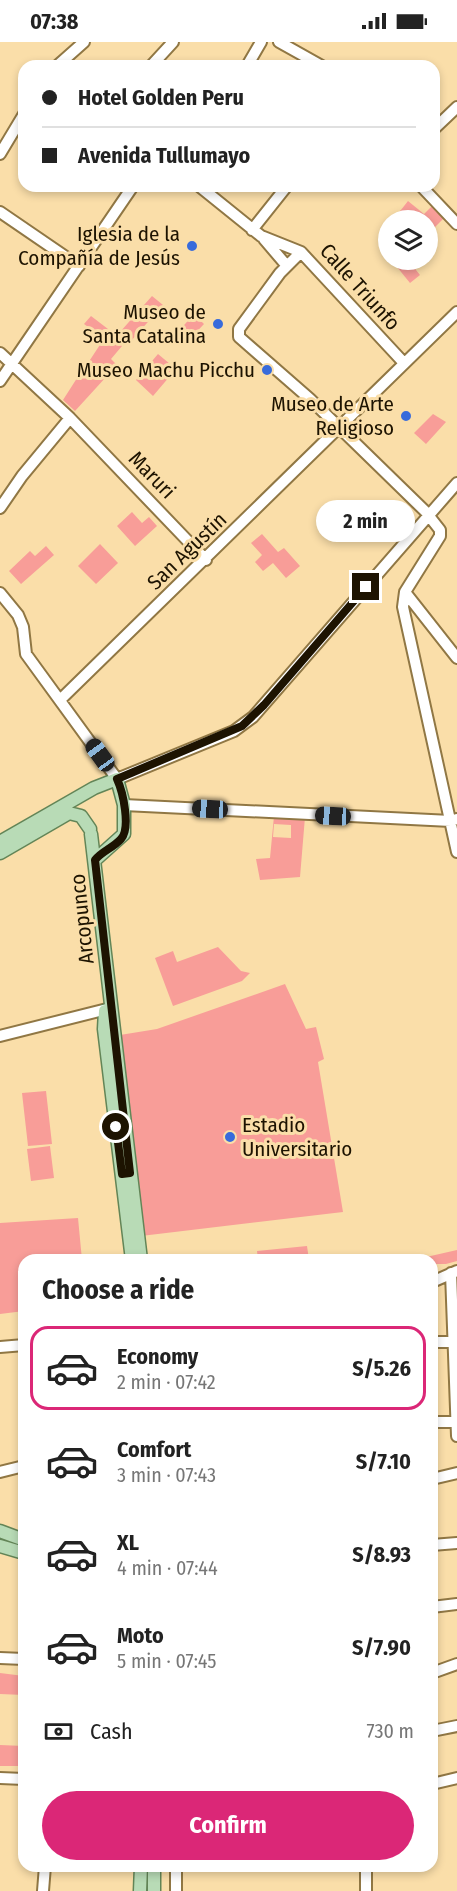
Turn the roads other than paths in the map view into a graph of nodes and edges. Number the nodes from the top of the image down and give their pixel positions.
1 (84, 42) edge
2 (173, 42) edge
3 (261, 42) edge
4 (279, 42) edge
5 (64, 60) edge
6 (156, 60) edge
7 (250, 60) edge
8 (311, 60) edge
9 (457, 107) edge
10 (440, 123) edge
11 (18, 124) edge
12 (0, 154) edge
13 (121, 192) edge
14 (130, 192) edge
15 (206, 192) edge
16 (282, 192) edge
17 (426, 192) edge
18 (0, 212) edge
19 (457, 224) edge
20 (256, 232) junction
21 (301, 252) junction
22 (76, 264) junction
23 (287, 266) junction
24 (457, 312) edge
25 (7, 358) edge
26 (404, 363) junction
27 (0, 371) edge
28 (0, 381) edge
29 (70, 418) junction
30 (339, 427) junction
31 (457, 483) edge
32 (0, 508) edge
33 (429, 516) junction
34 (206, 560) junction
35 (1, 592) edge
36 (405, 592) junction
37 (457, 658) edge
38 (60, 700) junction
39 (114, 775) junction
40 (84, 794) junction
41 (124, 805) junction
42 (454, 820) edge
43 (90, 832) junction
44 (0, 842) edge
45 (111, 846) junction
46 (457, 852) edge
47 (0, 853) edge
48 (95, 860) junction
49 (109, 1006) junction
50 (0, 1036) edge
51 (126, 1173) junction
52 (132, 1254) edge
53 (140, 1254) edge
54 (454, 1272) edge
55 (438, 1279) edge
56 (455, 1301) edge
57 (438, 1342) edge
58 (455, 1342) edge
59 (18, 1346) edge
60 (0, 1347) edge
61 (438, 1422) edge
62 (457, 1422) edge
63 (457, 1436) edge
64 (18, 1468) edge
65 (0, 1472) edge
66 (457, 1473) edge
67 (438, 1478) edge
68 (0, 1531) edge
69 (18, 1538) edge
70 (457, 1543) edge
71 (438, 1545) edge
72 (0, 1546) edge
73 (18, 1551) edge
74 (457, 1604) edge
75 (438, 1606) edge
76 (0, 1658) edge
77 (18, 1659) edge
78 (457, 1664) edge
79 (438, 1671) edge
80 (457, 1726) edge
81 (438, 1730) edge
82 (0, 1778) edge
83 (457, 1778) edge
84 (18, 1779) edge
85 (438, 1783) edge
86 (45, 1872) edge
87 (141, 1872) edge
88 (154, 1872) edge
89 (176, 1872) edge
90 (366, 1872) edge
91 (43, 1891) edge
92 (140, 1891) edge
93 (154, 1891) edge
94 (176, 1891) edge
95 (366, 1891) edge

1 - 5 street
2 - 6 street
3 - 7 street
4 - 8 street
9 - 10 street
11 - 12 street
13 - 22 street
14 - 22 street
15 - 20 street
16 - 20 street
17 - 19 street
18 - 22 street
20 - 21 street
20 - 23 street
21 - 23 street, Calle Triunfo
21 - 26 street, Calle Triunfo
22 - 25 street
23 - 30 street, Calle Triunfo
24 - 26 street, San Agustín
25 - 27 street
25 - 28 street
25 - 29 street, Maruri
26 - 30 street, San Agustín
29 - 32 street
29 - 34 street, Maruri
30 - 33 street
30 - 34 street, San Agustín
31 - 33 street
33 - 36 street
33 - 39 street
34 - 38 street, San Agustín
35 - 38 street
36 - 37 street
36 - 42 street
38 - 39 street
39 - 40 main road
39 - 41 main road
40 - 43 main road, Arcopunco
40 - 44 main road
41 - 42 street
41 - 45 main road
42 - 46 street
43 - 45 main road
43 - 47 main road
43 - 48 main road, Arcopunco
45 - 48 main road
48 - 49 main road, Arcopunco
49 - 50 street
49 - 51 main road, Arcopunco
51 - 52 main road
51 - 53 main road
54 - 55 street
54 - 56 street
56 - 58 street
57 - 58 street
58 - 62 street
59 - 60 street
61 - 62 street
62 - 63 street
64 - 65 street
66 - 67 street
68 - 69 main road
70 - 71 street
72 - 73 main road
74 - 75 street
76 - 77 street
78 - 79 street
80 - 81 street
82 - 84 street
83 - 85 street
86 - 91 street
87 - 92 main road
88 - 93 main road
89 - 94 street
90 - 95 street

